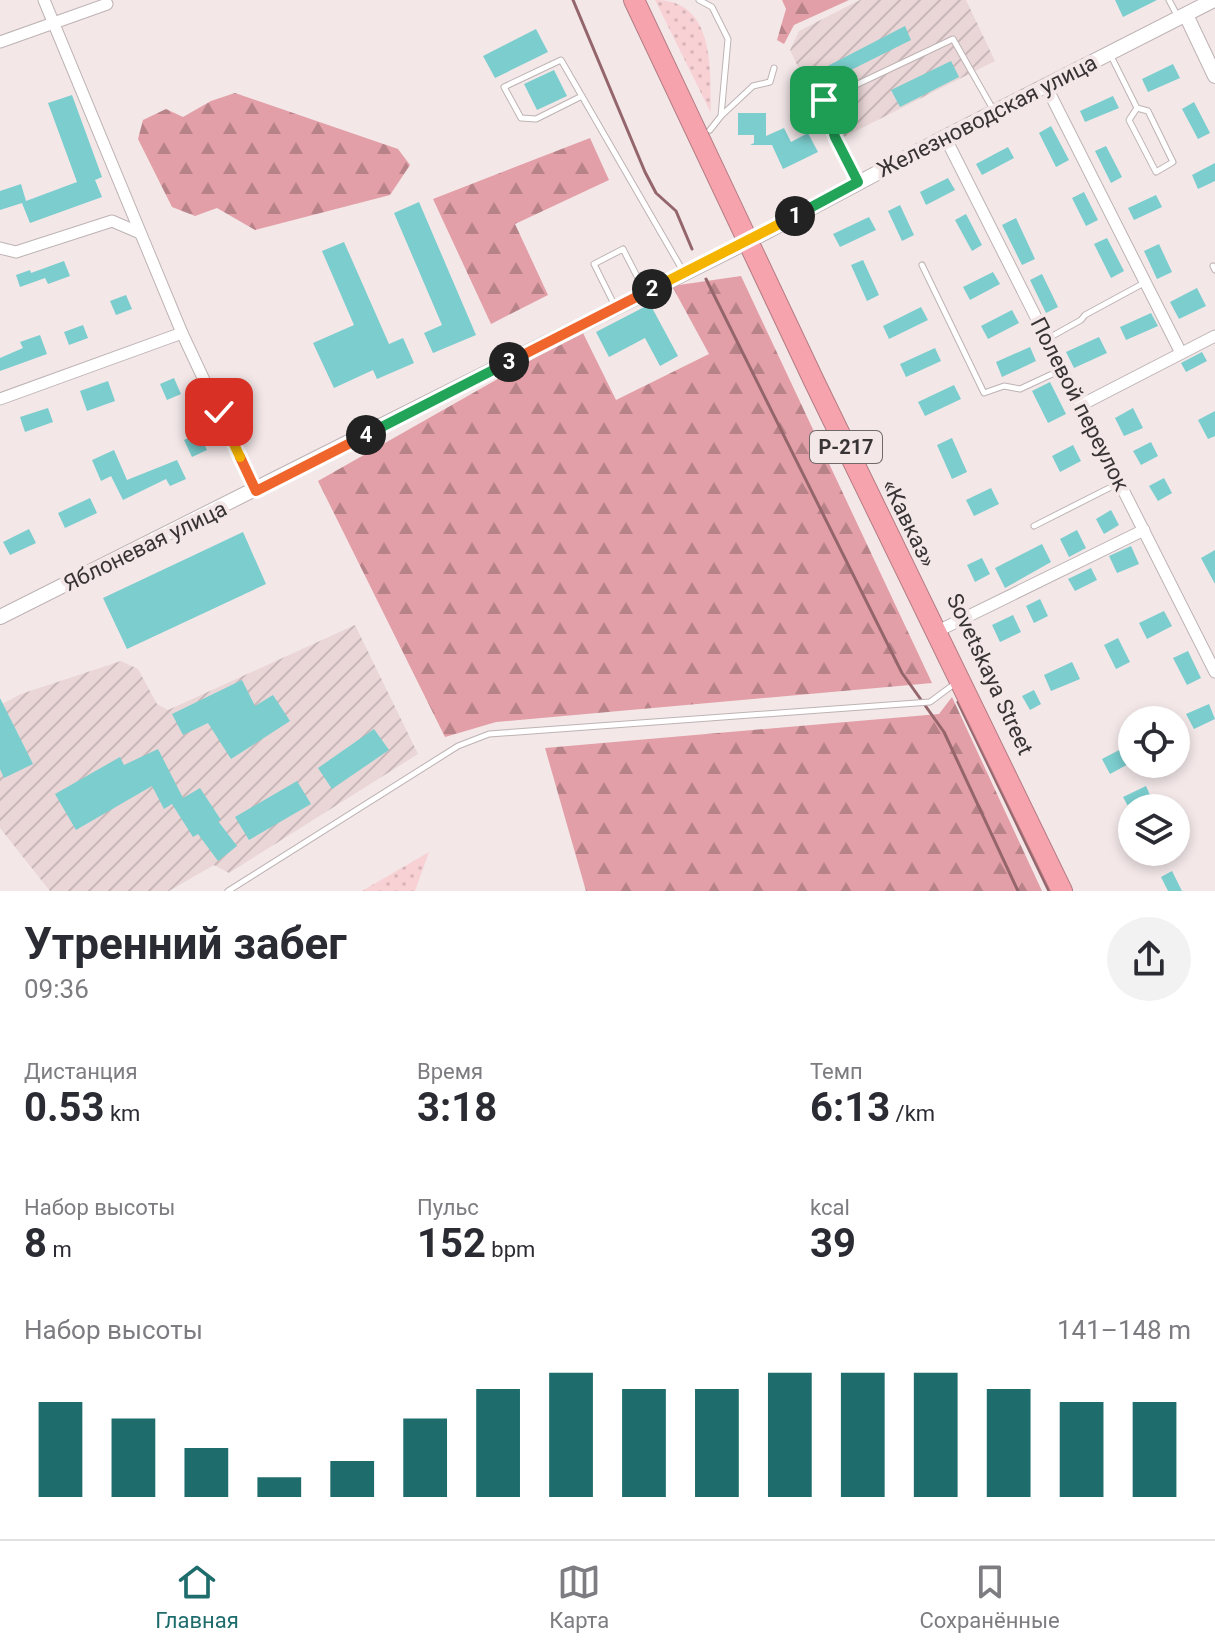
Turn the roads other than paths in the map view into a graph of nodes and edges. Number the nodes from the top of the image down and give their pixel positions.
1 (44, 0) edge
2 (634, 0) edge
3 (646, 0) edge
4 (699, 0) edge
5 (1169, 0) edge
6 (1214, 0) edge
7 (107, 4) dead end
8 (1182, 16) junction
9 (53, 23) junction
10 (0, 42) edge
11 (1110, 53) junction
12 (774, 68) dead end
13 (1215, 76) edge
14 (1046, 86) junction
15 (582, 96) junction
16 (1137, 108) junction
17 (995, 112) junction
18 (715, 123) junction
19 (945, 137) junction
20 (858, 182) junction
21 (140, 233) junction
22 (755, 237) junction
23 (0, 248) edge
24 (922, 265) dead end
25 (684, 272) junction
26 (1145, 283) junction
27 (645, 292) junction
28 (615, 307) junction
29 (182, 333) junction
30 (1215, 336) edge
31 (1047, 339) junction
32 (1181, 353) junction
33 (1063, 369) junction
34 (0, 399) edge
35 (1081, 405) junction
36 (1120, 482) junction
37 (256, 491) junction
38 (1034, 526) dead end
39 (1144, 530) junction
40 (0, 617) edge
41 (942, 629) junction
42 (1215, 672) edge
43 (962, 679) junction
44 (228, 891) edge
45 (1065, 891) edge

1 - 9 street
2 - 22 highway, «Кавказ» / Р-217
3 - 18 highway, Sovetskaya Street / Р-217
4 - 18 lane
5 - 8 lane
6 - 8 street, Железноводская улица
7 - 9 street
8 - 11 street, Железноводская улица
8 - 13 street
9 - 10 street
9 - 21 street
11 - 14 street, Железноводская улица
11 - 16 lane
12 - 18 lane
14 - 17 street, Железноводская улица
14 - 26 street
15 - 15 lane
15 - 25 lane
16 - 16 lane
17 - 19 street, Железноводская улица
17 - 20 lane
18 - 22 highway, Sovetskaya Street / Р-217
19 - 20 street, Железноводская улица
19 - 31 street, Полевой переулок
20 - 22 street, Железноводская улица
21 - 23 street
21 - 29 street
22 - 25 street, Яблоневая улица
22 - 41 highway, Sovetskaya Street / Р-217
22 - 43 highway, «Кавказ» / Р-217
24 - 33 lane
25 - 27 street, Яблоневая улица
26 - 31 lane
26 - 32 street
27 - 28 street, Яблоневая улица
27 - 28 lane
28 - 37 street, Яблоневая улица
29 - 34 street
29 - 37 street
30 - 32 street
31 - 33 street, Полевой переулок
32 - 35 street
33 - 35 street, Полевой переулок
35 - 36 street, Полевой переулок
36 - 38 lane
36 - 39 street, Полевой переулок
37 - 40 street, Яблоневая улица
39 - 41 street
39 - 42 street, Полевой переулок
41 - 43 highway, Sovetskaya Street / Р-217
43 - 44 lane
43 - 45 highway, Sovetskaya Street / Р-217

